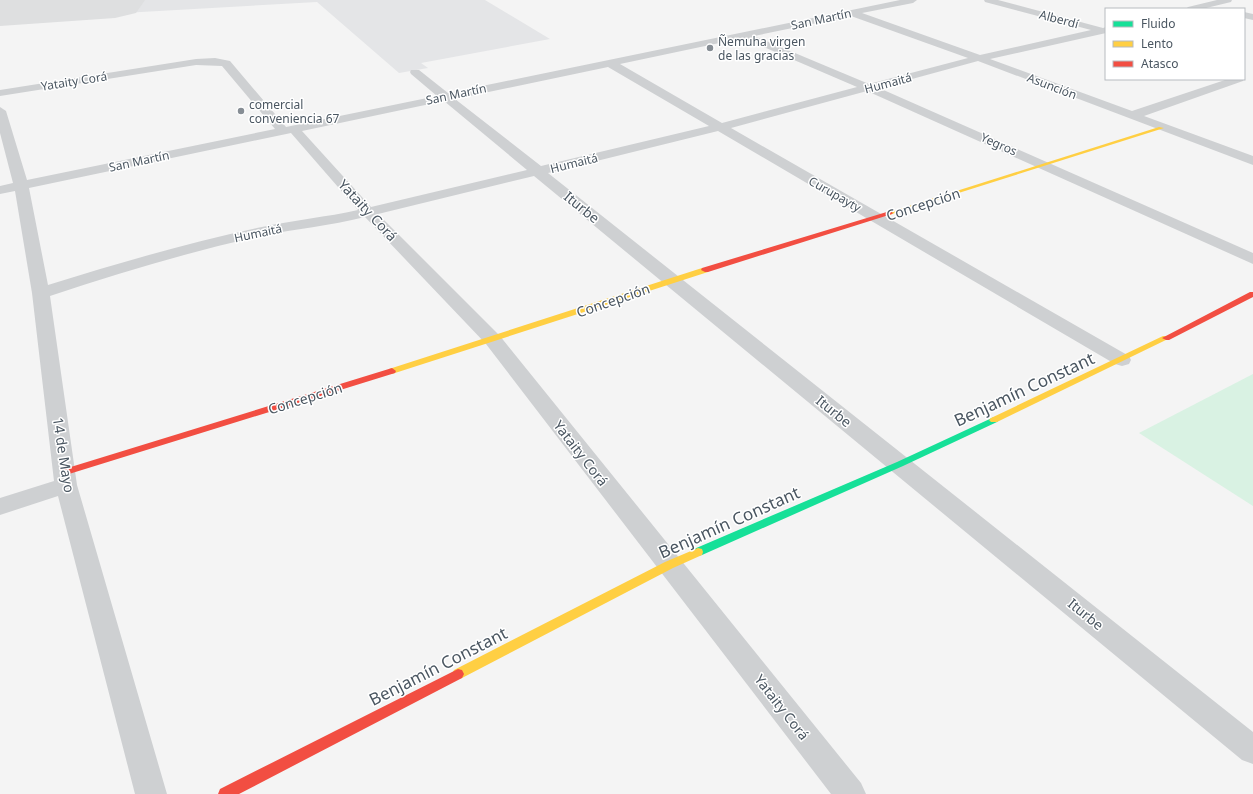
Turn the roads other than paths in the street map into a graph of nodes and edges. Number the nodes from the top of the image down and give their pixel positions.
1 (913, 0) edge
2 (988, 0) edge
3 (1186, 0) edge
4 (1228, 0) edge
5 (1206, 5) junction
6 (1195, 8) edge
7 (1216, 8) edge
8 (850, 12) junction
9 (1105, 31) edge
10 (743, 35) junction
11 (979, 58) junction
12 (610, 63) junction
13 (415, 72) dead end
14 (1236, 80) edge
15 (872, 88) junction
16 (0, 93) edge
17 (446, 97) junction
18 (0, 111) edge
19 (1131, 116) junction
20 (720, 127) junction
21 (1161, 128) junction
22 (288, 130) junction
23 (1253, 161) edge
24 (1046, 165) junction
25 (537, 171) junction
26 (21, 185) junction
27 (0, 190) edge
28 (368, 212) junction
29 (876, 218) junction
30 (1253, 259) edge
31 (673, 280) junction
32 (41, 293) junction
33 (1253, 294) edge
34 (492, 340) junction
35 (1122, 360) junction
36 (900, 464) junction
37 (66, 478) junction
38 (0, 507) edge
39 (669, 565) junction
40 (1253, 750) edge
41 (151, 794) edge
42 (225, 794) edge
43 (850, 794) edge

1 - 8 street, San Martín
2 - 9 street, Alberdí
3 - 5 street
4 - 5 street
5 - 6 street
5 - 7 street
8 - 10 street, San Martín
8 - 11 street, Asunción
9 - 11 street, Humaitá
10 - 12 street, San Martín
10 - 15 street, Yegros
11 - 15 street, Humaitá
11 - 19 street, Asunción
12 - 17 street, San Martín
12 - 20 street, Curupayty
13 - 17 street, Iturbe
14 - 19 street
15 - 20 street, Humaitá
15 - 24 street, Yegros
16 - 22 street, Yataity Corá
17 - 22 street, San Martín
17 - 25 street, Iturbe
18 - 26 street, 14 de Mayo
19 - 21 street, Asunción
20 - 25 street, Humaitá
20 - 29 street, Curupayty
21 - 23 street, Asunción
21 - 24 street, Concepción
22 - 26 street, San Martín
22 - 28 street, Yataity Corá
24 - 29 street, Concepción
24 - 30 street, Yegros
25 - 28 street, Humaitá
25 - 31 street, Iturbe
26 - 27 street, San Martín
26 - 32 street, 14 de Mayo
28 - 32 street, Humaitá
28 - 34 street, Yataity Corá
29 - 31 street, Concepción
29 - 35 street, Curupayty
31 - 34 street, Concepción
31 - 36 street, Iturbe
32 - 37 street, 14 de Mayo
33 - 35 street, Benjamín Constant
34 - 37 street, Concepción
34 - 39 street, Yataity Corá
35 - 36 street, Benjamín Constant
36 - 39 street, Benjamín Constant
36 - 40 street, Iturbe
37 - 38 street, Concepción
37 - 41 street, 14 de Mayo
39 - 42 street, Benjamín Constant
39 - 43 street, Yataity Corá

